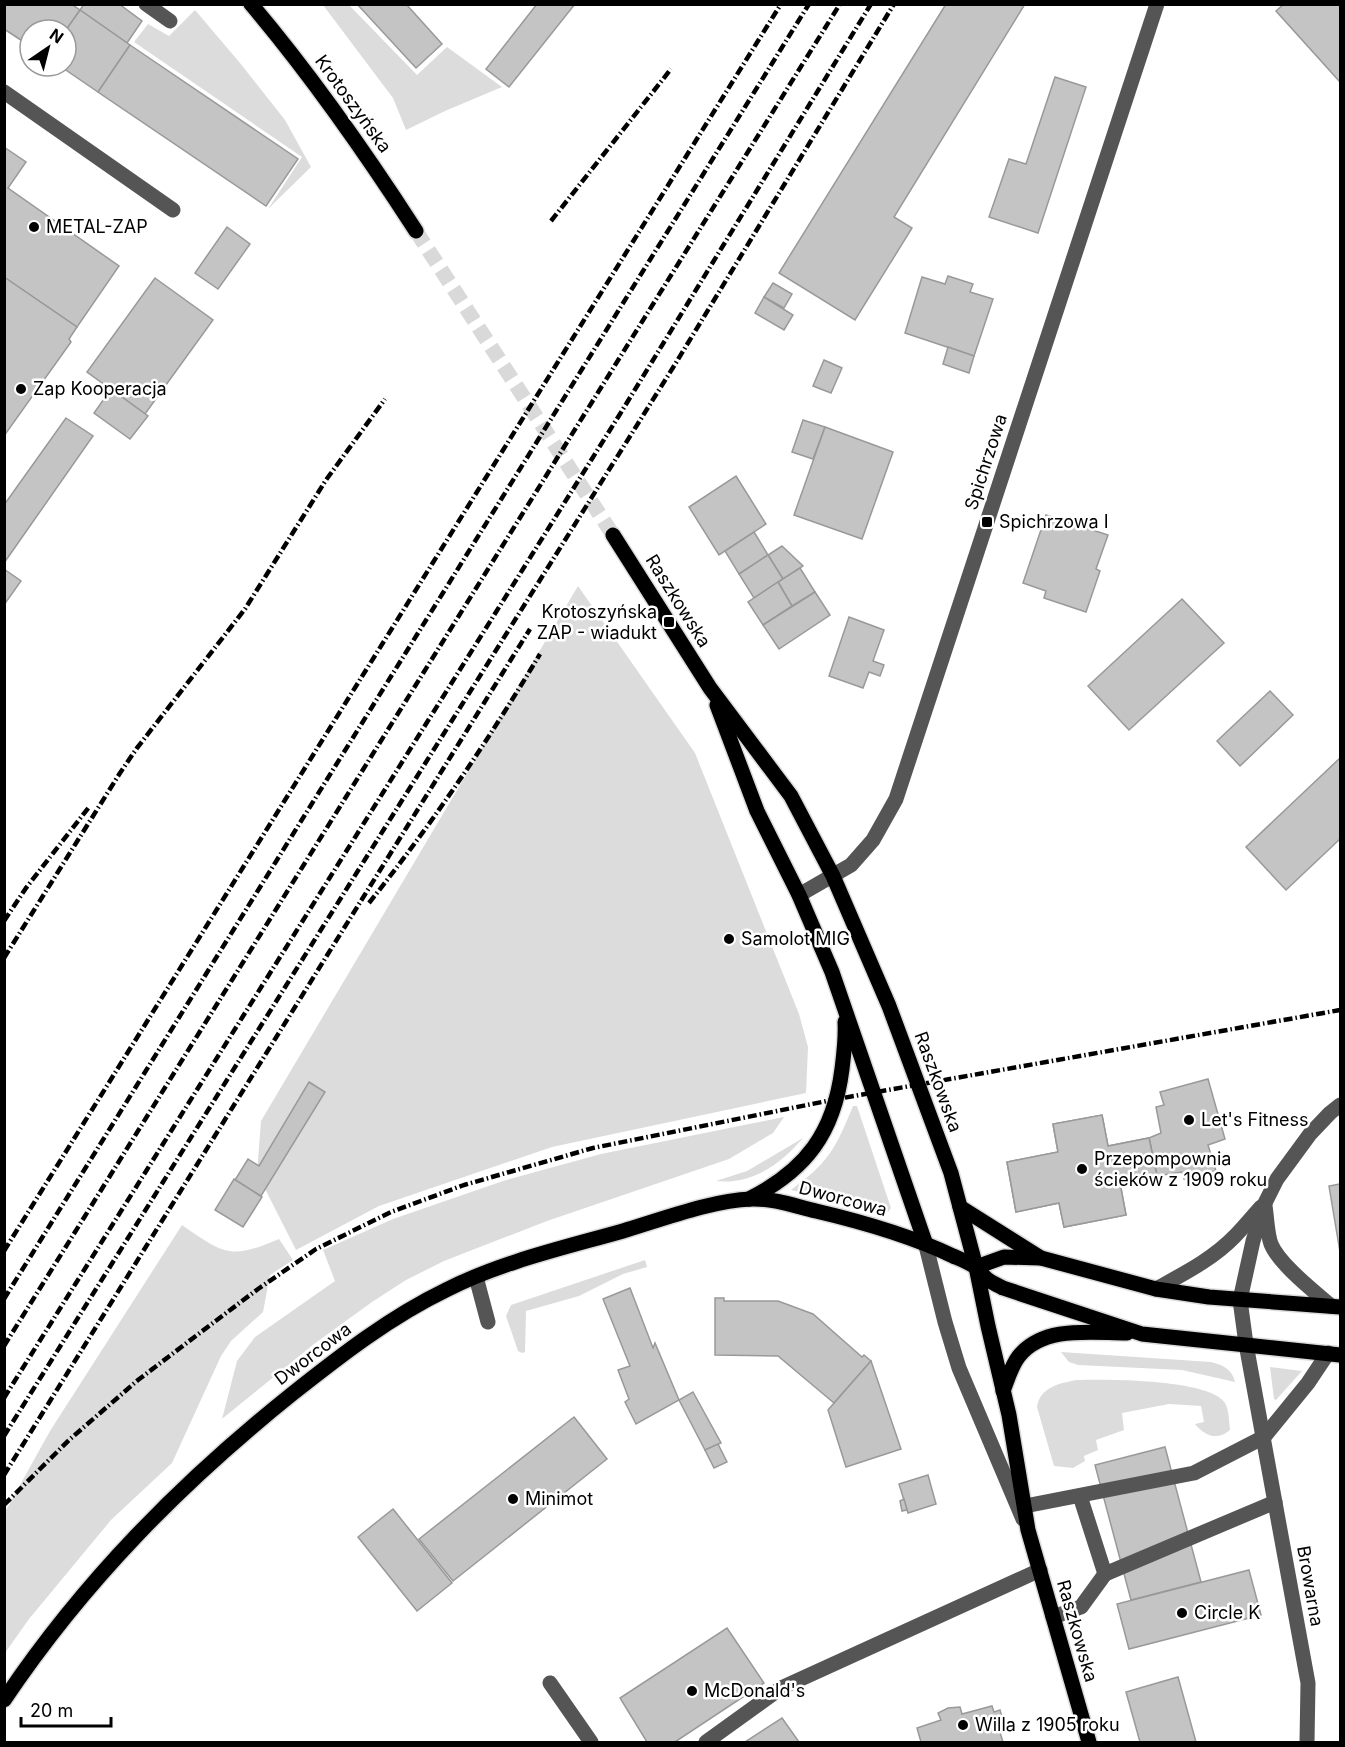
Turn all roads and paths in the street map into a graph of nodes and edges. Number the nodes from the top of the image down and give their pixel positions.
1 (146, 4) edge
2 (250, 4) edge
3 (1157, 4) edge
4 (170, 21) dead end
5 (4, 93) edge
6 (173, 210) dead end
7 (417, 231) tunnel mouth
8 (613, 535) tunnel mouth
9 (710, 688) junction
10 (833, 876) junction
11 (799, 895) junction
12 (843, 1005) junction
13 (1341, 1105) edge
14 (748, 1199) junction
15 (1265, 1203) junction
16 (960, 1208) junction
17 (925, 1242) junction
18 (1041, 1258) junction
19 (976, 1267) junction
20 (476, 1277) junction
21 (1156, 1289) junction
22 (1240, 1300) junction
23 (1336, 1307) edge
24 (488, 1322) dead end
25 (1142, 1334) junction
26 (1246, 1344) junction
27 (1334, 1354) edge
28 (1003, 1391) junction
29 (1264, 1437) junction
30 (1080, 1496) junction
31 (1275, 1502) junction
32 (1025, 1506) junction
33 (1028, 1530) junction
34 (1040, 1570) junction
35 (1105, 1574) junction
36 (1053, 1617) junction
37 (550, 1683) dead end
38 (4, 1700) edge
39 (591, 1743) edge
40 (706, 1743) edge
41 (1089, 1743) edge
42 (1307, 1743) edge

1 - 4 street
2 - 7 main road, Krotoszyńska
3 - 10 street, Spichrzowa
5 - 6 street
8 - 9 main road, Raszkowska
9 - 10 main road, Raszkowska
9 - 11 main road, Raszkowska
10 - 11 street, Spichrzowa
10 - 16 main road, Raszkowska
11 - 12 main road, Raszkowska
12 - 14 main road, Dworcowa
12 - 17 main road, Raszkowska
13 - 15 street
14 - 17 main road, Dworcowa
14 - 20 main road, Dworcowa
15 - 21 street
15 - 22 street
15 - 23 street
16 - 18 main road
16 - 19 main road, Raszkowska
17 - 19 main road, Dworcowa
17 - 33 street, Raszkowska
18 - 19 main road
18 - 21 main road
19 - 25 main road, Dworcowa
19 - 28 main road, Raszkowska
20 - 24 street
20 - 38 main road, Dworcowa
21 - 22 main road
22 - 23 main road
22 - 26 street, Browarna
25 - 26 main road
25 - 28 main road
26 - 27 main road
26 - 29 street, Browarna
27 - 29 street
28 - 32 main road, Raszkowska
29 - 30 street
29 - 31 street, Browarna
30 - 32 street
30 - 35 street
31 - 35 street
31 - 42 street, Browarna
32 - 33 main road, Raszkowska
33 - 34 main road, Raszkowska
34 - 36 main road, Raszkowska
34 - 40 street
35 - 36 street
36 - 41 main road, Raszkowska
37 - 39 street

